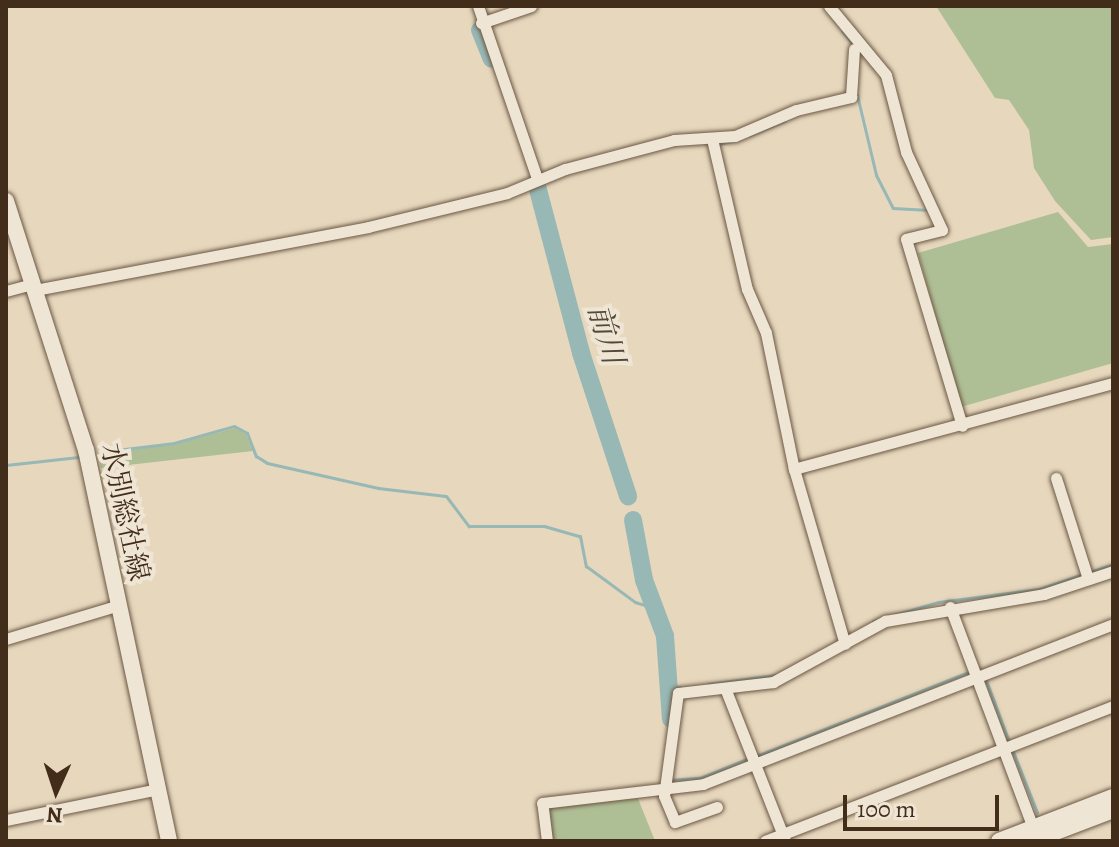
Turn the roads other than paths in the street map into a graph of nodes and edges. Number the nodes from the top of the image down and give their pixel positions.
1 (478, 6) edge
2 (531, 6) edge
3 (829, 6) edge
4 (481, 23) junction
5 (854, 49) dead end
6 (712, 139) junction
7 (537, 178) junction
8 (6, 201) edge
9 (34, 287) junction
10 (6, 291) edge
11 (1113, 383) edge
12 (962, 426) junction
13 (794, 469) junction
14 (1056, 478) dead end
15 (1113, 571) edge
16 (1087, 575) junction
17 (119, 605) junction
18 (950, 607) junction
19 (1113, 624) edge
20 (6, 639) edge
21 (844, 641) junction
22 (977, 677) junction
23 (725, 688) junction
24 (1113, 706) edge
25 (1009, 747) junction
26 (754, 759) junction
27 (668, 783) junction
28 (158, 789) junction
29 (1113, 797) edge
30 (717, 807) dead end
31 (1113, 810) edge
32 (6, 820) edge
33 (784, 838) edge
34 (1033, 838) edge
35 (169, 841) edge
36 (547, 841) edge
37 (765, 841) edge
38 (999, 841) edge

1 - 4 street
2 - 4 street
3 - 12 street
4 - 7 street
5 - 6 street
6 - 7 street
6 - 13 street
7 - 9 street
8 - 9 main road, 水別総社線
9 - 10 street
9 - 17 main road, 水別総社線
11 - 12 street
12 - 13 street
13 - 21 street
14 - 16 street
15 - 16 street
16 - 18 street
17 - 20 street
17 - 28 main road, 水別総社線
18 - 21 street
18 - 22 street
19 - 22 street
21 - 23 street
22 - 25 street
22 - 26 street
23 - 26 street
23 - 27 street
24 - 25 street
25 - 33 street
25 - 34 street
26 - 27 street
26 - 33 street
27 - 30 street
27 - 36 street
28 - 32 street
28 - 35 main road, 水別総社線
29 - 34 main road
31 - 34 main road
33 - 37 street
34 - 38 main road

